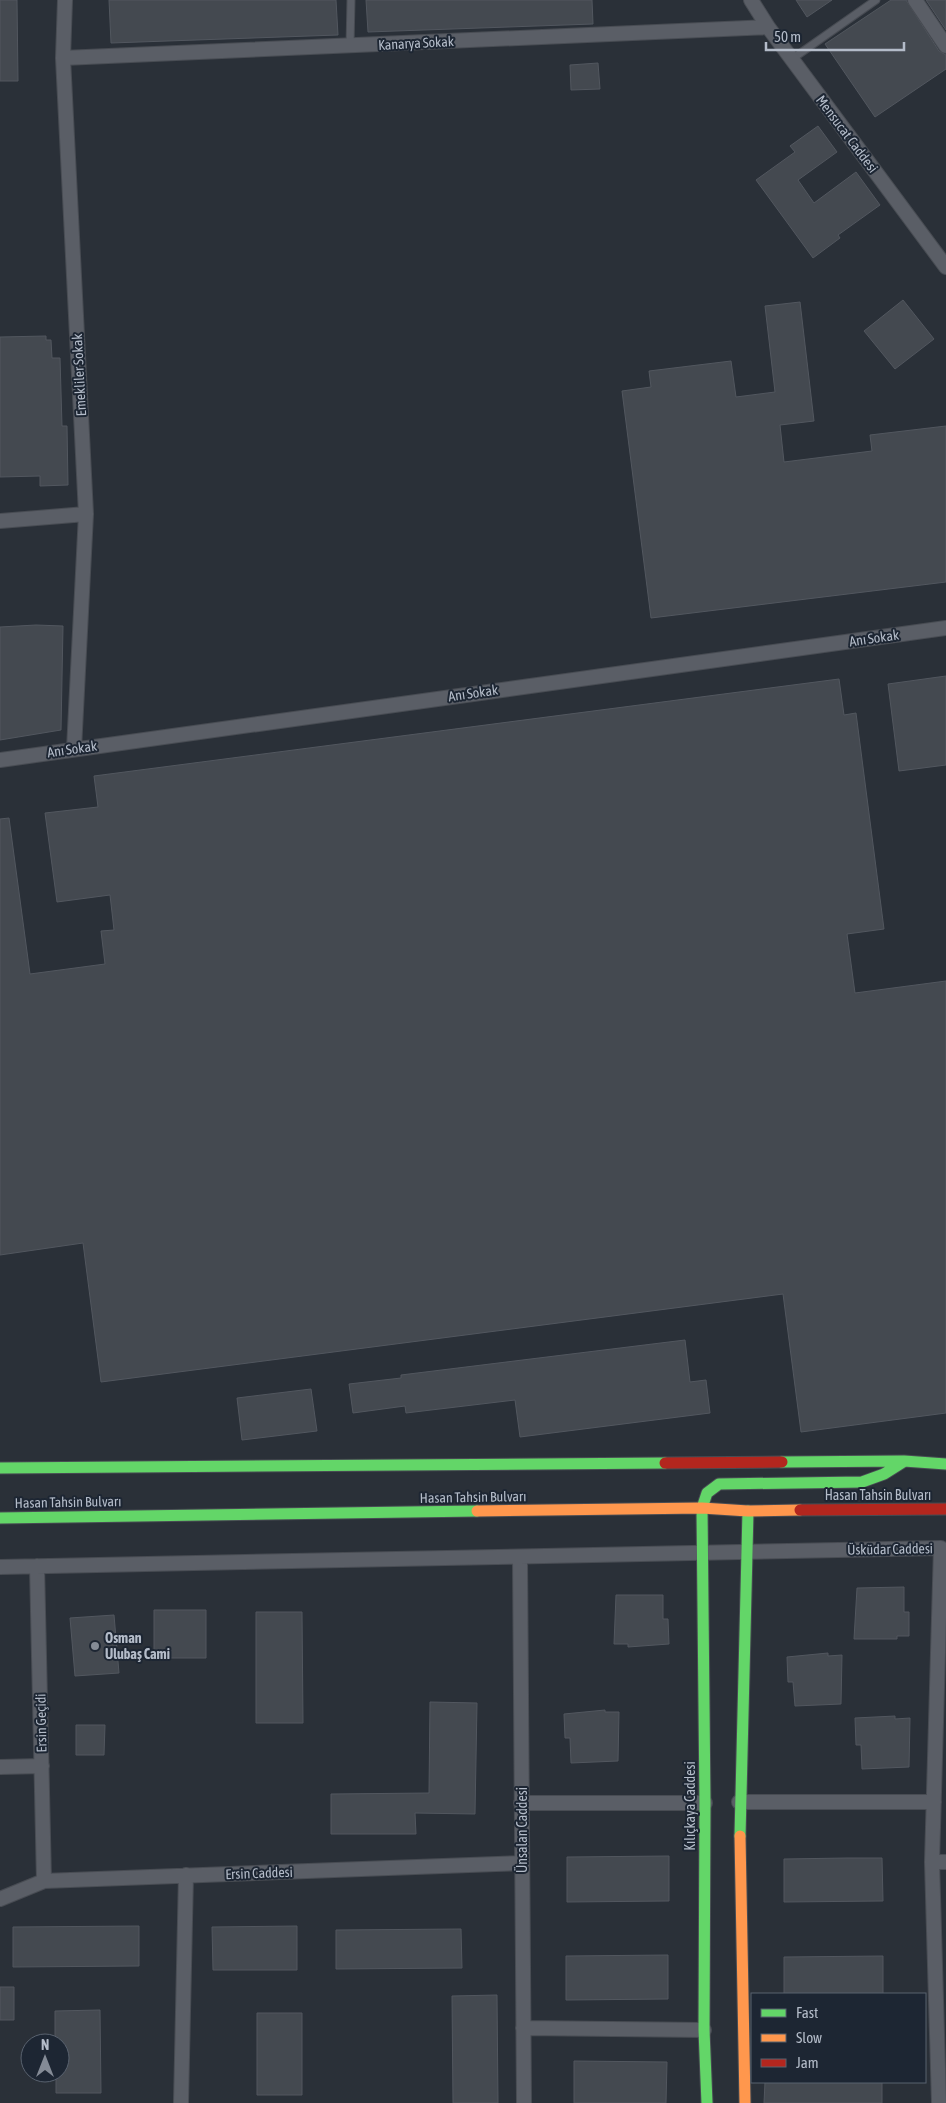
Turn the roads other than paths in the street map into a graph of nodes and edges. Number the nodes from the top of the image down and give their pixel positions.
1 (65, 0) edge
2 (351, 0) edge
3 (751, 0) edge
4 (876, 0) edge
5 (915, 0) edge
6 (768, 27) junction
7 (350, 46) junction
8 (946, 46) edge
9 (64, 58) junction
10 (792, 59) junction
11 (946, 267) edge
12 (86, 514) junction
13 (0, 521) edge
14 (946, 628) edge
15 (74, 749) junction
16 (0, 760) edge
17 (904, 1461) junction
18 (946, 1464) edge
19 (0, 1468) edge
20 (702, 1508) junction
21 (946, 1509) edge
22 (748, 1511) junction
23 (0, 1518) edge
24 (703, 1553) junction
25 (746, 1553) junction
26 (520, 1557) junction
27 (37, 1566) junction
28 (0, 1567) edge
29 (941, 1701) edge
30 (42, 1766) junction
31 (0, 1767) edge
32 (738, 1802) junction
33 (934, 1802) junction
34 (522, 1803) junction
35 (705, 1803) junction
36 (939, 1862) edge
37 (522, 1863) junction
38 (186, 1875) junction
39 (44, 1880) junction
40 (0, 1899) edge
41 (523, 2028) junction
42 (704, 2030) junction
43 (747, 2030) edge
44 (931, 2030) edge
45 (181, 2103) edge
46 (524, 2103) edge
47 (707, 2103) edge
48 (745, 2103) edge
49 (939, 2103) edge

1 - 9 street, Emekliler Sokak
2 - 7 lane
3 - 6 street, Mensucat Caddesi
4 - 10 lane
5 - 8 street
6 - 7 street, Kanarya Sokak
6 - 10 street, Mensucat Caddesi
7 - 9 street, Kanarya Sokak
9 - 12 street, Emekliler Sokak
10 - 11 street, Mensucat Caddesi
12 - 13 street
12 - 15 street, Emekliler Sokak
14 - 15 street, Anı Sokak
15 - 16 street, Anı Sokak
17 - 18 main road
17 - 19 main road
17 - 20 main road
20 - 22 main road, Hasan Tahsin Bulvarı
20 - 23 main road, Hasan Tahsin Bulvarı
20 - 24 main road, Kılıçkaya Caddesi
21 - 22 main road, Hasan Tahsin Bulvarı
22 - 25 main road
24 - 25 street, Üsküdar Caddesi
24 - 26 street, Üsküdar Caddesi
24 - 35 main road, Kılıçkaya Caddesi
25 - 29 street, Üsküdar Caddesi
25 - 32 main road
26 - 27 street, Üsküdar Caddesi
26 - 34 street, Ünsalan Caddesi
27 - 28 street, Üsküdar Caddesi
27 - 30 street, Ersin Geçidi
29 - 33 street, Üsküdar Caddesi
30 - 31 street
30 - 39 street, Ersin Geçidi
32 - 33 street
32 - 43 main road
33 - 36 street, Üsküdar Caddesi
34 - 35 street
34 - 37 street, Ünsalan Caddesi
35 - 42 main road, Kılıçkaya Caddesi
36 - 44 street, Üsküdar Caddesi
37 - 38 street, Ersin Caddesi
37 - 41 street, Ünsalan Caddesi
38 - 39 street, Ersin Caddesi
38 - 45 street
39 - 40 street, Ersin Caddesi
41 - 42 street
41 - 46 street, Ünsalan Caddesi
42 - 47 main road, Kılıçkaya Caddesi
43 - 48 main road
44 - 49 street, Üsküdar Caddesi

